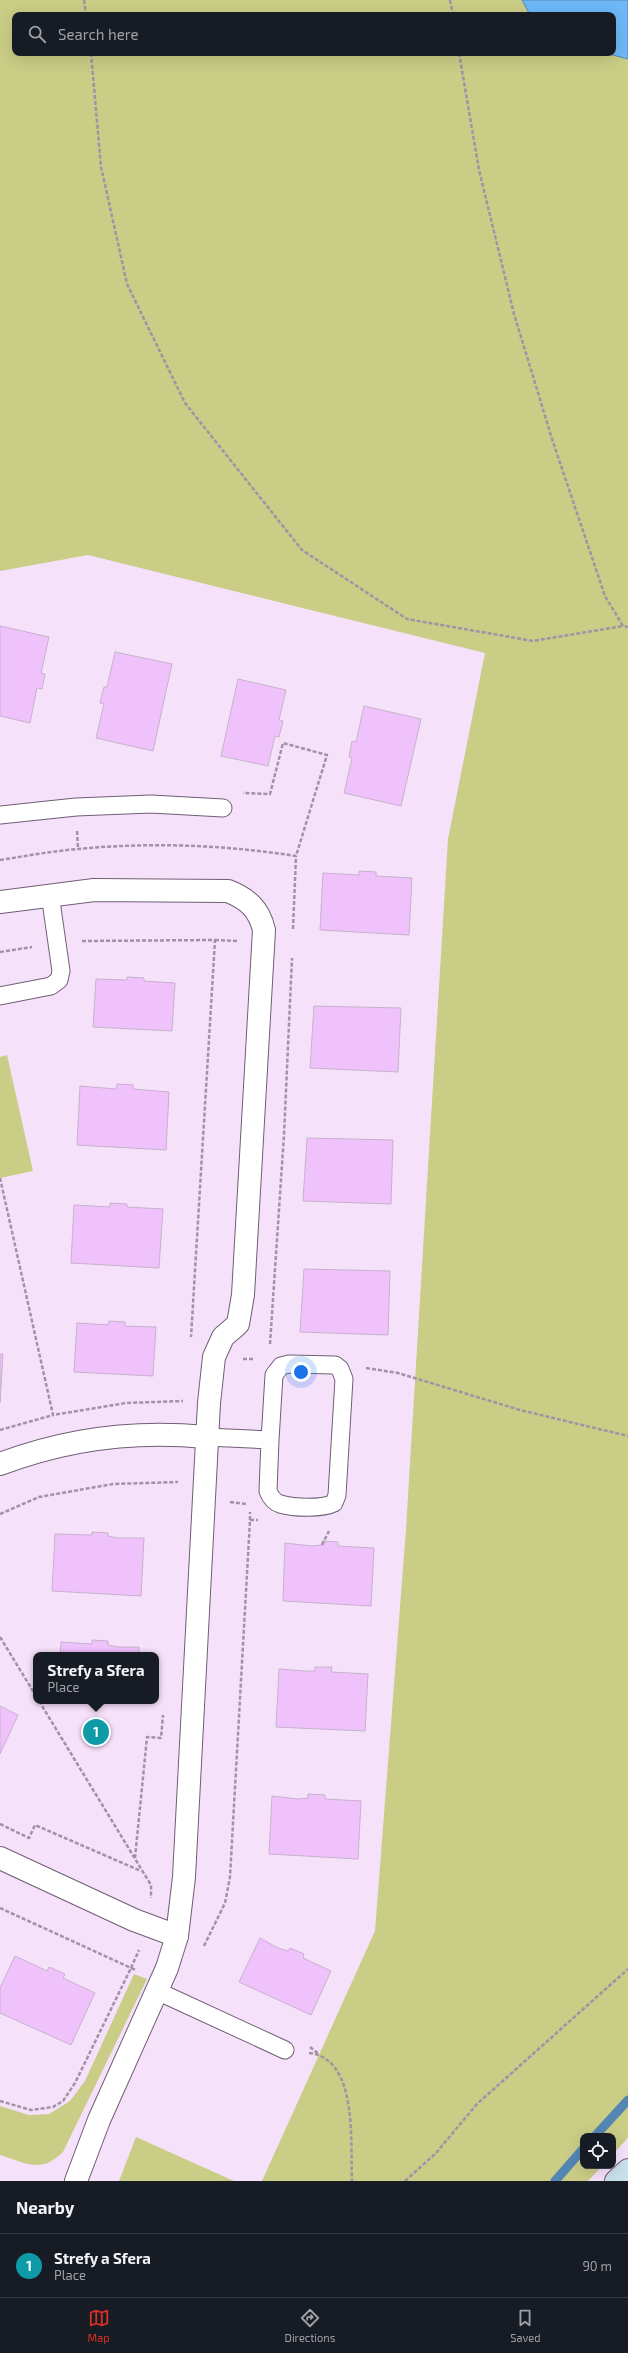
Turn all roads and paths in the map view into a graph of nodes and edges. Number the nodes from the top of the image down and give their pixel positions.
1 (84, 0) edge
2 (450, 0) edge
3 (86, 12) edge
4 (452, 12) edge
5 (91, 56) edge
6 (460, 56) edge
7 (622, 626) junction
8 (628, 627) edge
9 (223, 808) dead end
10 (0, 815) edge
11 (50, 894) junction
12 (0, 902) edge
13 (57, 943) junction
14 (0, 952) edge
15 (0, 996) edge
16 (0, 1178) edge
17 (191, 1342) dead end
18 (340, 1370) junction
19 (187, 1395) dead end
20 (185, 1401) junction
21 (53, 1415) junction
22 (0, 1430) edge
23 (182, 1435) junction
24 (628, 1436) edge
25 (206, 1437) junction
26 (270, 1440) junction
27 (0, 1464) edge
28 (178, 1482) junction
29 (178, 1490) dead end
30 (0, 1514) edge
31 (265, 1520) dead end
32 (332, 1524) dead end
33 (322, 1545) dead end
34 (0, 1637) edge
35 (33, 1691) edge
36 (41, 1704) edge
37 (164, 1707) dead end
38 (0, 1824) edge
39 (0, 1858) edge
40 (143, 1871) dead end
41 (177, 1936) junction
42 (201, 1952) dead end
43 (628, 1969) edge
44 (157, 1991) junction
45 (285, 2050) joint
46 (628, 2170) edge
47 (76, 2181) edge
48 (352, 2181) edge
49 (405, 2181) edge
50 (616, 2181) edge

1 - 3 path
2 - 4 path
5 - 7 path
6 - 7 path
7 - 8 path
9 - 10 lane
11 - 12 street
11 - 13 lane
11 - 25 street
13 - 14 path
13 - 15 lane
13 - 17 path
16 - 21 path
18 - 24 path
18 - 26 lane
18 - 26 lane
19 - 20 path
20 - 21 path
20 - 23 path
21 - 22 path
23 - 25 street
23 - 27 street
23 - 28 path
25 - 26 lane
25 - 41 street
28 - 29 path
28 - 30 path
31 - 42 path
32 - 33 path
34 - 35 path
36 - 37 path
38 - 40 path
39 - 41 street
41 - 44 street
43 - 49 path
44 - 45 lane
44 - 47 street
45 - 48 path
46 - 50 street

